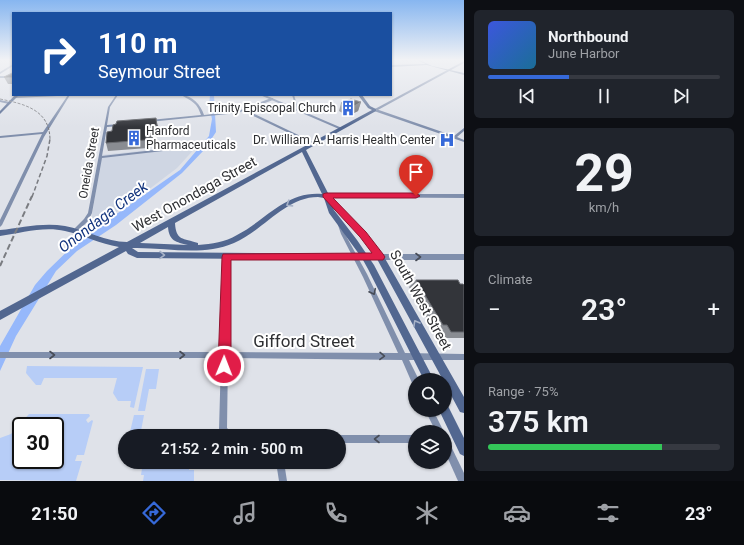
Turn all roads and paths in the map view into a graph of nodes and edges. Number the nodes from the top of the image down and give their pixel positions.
1 (425, 82) edge
2 (16, 96) edge
3 (69, 96) edge
4 (116, 96) edge
5 (184, 96) edge
6 (264, 96) edge
7 (293, 96) edge
8 (361, 96) edge
9 (272, 99) junction
10 (0, 101) edge
11 (9, 103) junction
12 (242, 110) junction
13 (298, 110) junction
14 (375, 110) junction
15 (0, 113) edge
16 (203, 116) junction
17 (148, 122) edge
18 (127, 124) edge
19 (106, 126) junction
20 (340, 128) junction
21 (464, 129) edge
22 (45, 132) junction
23 (0, 137) edge
24 (454, 138) junction
25 (464, 141) edge
26 (314, 143) junction
27 (172, 149) dead end
28 (303, 149) junction
29 (101, 157) junction
30 (326, 196) junction
31 (464, 196) edge
32 (171, 221) junction
33 (339, 222) junction
34 (0, 225) edge
35 (75, 231) junction
36 (0, 233) edge
37 (126, 246) junction
38 (205, 247) junction
39 (226, 257) junction
40 (355, 257) junction
41 (365, 257) junction
42 (380, 257) junction
43 (464, 257) edge
44 (0, 316) edge
45 (0, 355) edge
46 (225, 355) junction
47 (404, 357) junction
48 (417, 357) junction
49 (435, 357) junction
50 (464, 357) edge
51 (412, 373) edge
52 (425, 373) edge
53 (464, 408) edge
54 (448, 417) edge
55 (226, 429) edge
56 (346, 439) edge
57 (408, 439) edge
58 (464, 450) edge
59 (452, 457) edge
60 (281, 469) edge
61 (283, 481) edge
62 (463, 481) edge

1 - 14 street, West Onondaga Street
2 - 11 main road
3 - 22 street
4 - 19 street, Oneida Street
5 - 16 street
6 - 9 street
7 - 13 street
8 - 14 main road
9 - 12 street
9 - 13 street
10 - 11 street
11 - 15 main road
12 - 16 street
12 - 26 street
13 - 20 street
14 - 20 main road, West Onondaga Street
14 - 24 street
16 - 17 street
18 - 19 street
19 - 29 street, Oneida Street
20 - 26 main road, West Onondaga Street
21 - 24 street
22 - 23 street
22 - 34 street
24 - 25 street
26 - 28 main road, West Onondaga Street
27 - 29 street
28 - 30 main road, South West Street
28 - 32 main road, West Onondaga Street
29 - 35 street, Oneida Street
30 - 31 street
30 - 33 main road, South West Street
30 -> 38 main road
30 - 42 main road, South West Street
32 - 37 main road, West Onondaga Street
32 - 38 main road
33 - 40 street, South West Street
33 - 41 main road, South West Street
35 - 36 main road
35 - 37 main road
37 - 38 main road
37 -> 39 main road
37 - 44 main road, West Onondaga Street
39 - 40 main road
39 - 46 street
40 - 41 main road
40 -> 47 street, South West Street
41 - 42 street
41 - 48 main road, South West Street
42 -> 43 street
49 -> 42 main road, South West Street
45 -> 46 street, Gifford Street
46 -> 47 street, Gifford Street
46 - 55 street
47 - 48 street, Gifford Street
47 - 51 street, South West Street
48 - 49 street, Gifford Street
48 - 52 main road, South West Street
49 - 50 street, Gifford Street
49 - 53 main road, South West Street
54 - 58 main road
57 -> 56 street
59 - 62 street
60 - 61 street

